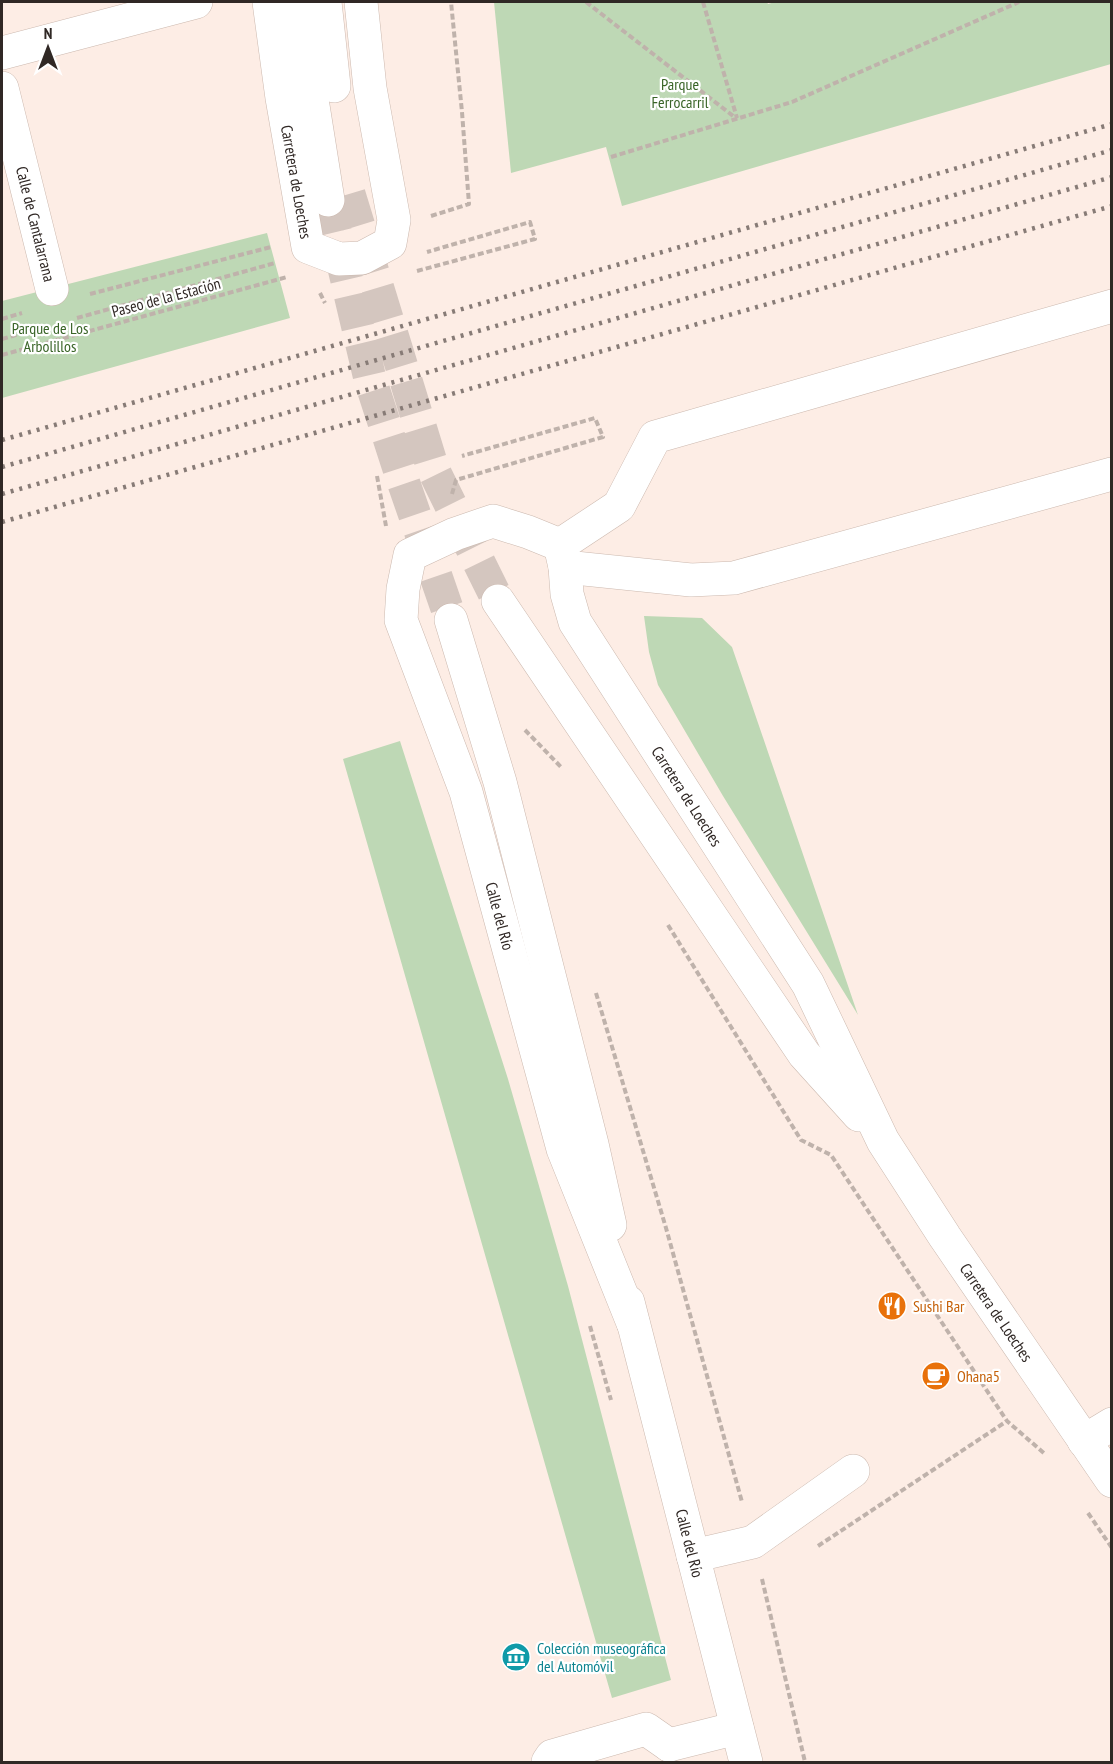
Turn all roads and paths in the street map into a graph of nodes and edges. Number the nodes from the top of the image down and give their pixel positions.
1 (196, 2) edge
2 (269, 2) edge
3 (301, 2) edge
4 (325, 2) edge
5 (361, 2) edge
6 (586, 2) edge
7 (703, 2) edge
8 (1019, 2) edge
9 (2, 53) edge
10 (2, 88) edge
11 (737, 119) junction
12 (611, 157) dead end
13 (278, 246) dead end
14 (417, 255) dead end
15 (281, 262) dead end
16 (412, 273) dead end
17 (290, 276) dead end
18 (52, 289) dead end
19 (89, 295) dead end
20 (1112, 306) edge
21 (23, 313) dead end
22 (2, 319) edge
23 (70, 320) dead end
24 (47, 326) dead end
25 (2, 339) edge
26 (2, 354) edge
27 (462, 456) dead end
28 (1112, 474) edge
29 (377, 476) dead end
30 (456, 480) dead end
31 (387, 528) dead end
32 (563, 556) junction
33 (498, 601) tunnel mouth
34 (451, 621) tunnel mouth
35 (525, 730) dead end
36 (527, 742) dead end
37 (594, 988) dead end
38 (883, 1141) junction
39 (633, 1323) junction
40 (1007, 1421) dead end
41 (1112, 1424) edge
42 (1084, 1441) junction
43 (853, 1471) dead end
44 (1112, 1481) edge
45 (753, 1542) junction
46 (812, 1550) dead end
47 (693, 1556) junction
48 (772, 1576) dead end
49 (763, 1583) junction
50 (737, 1728) junction
51 (666, 1754) edge
52 (548, 1762) edge
53 (746, 1762) edge
54 (805, 1762) edge

1 - 9 street
2 - 5 street, Carretera de Loeches
3 - 4 street, Carretera de Loeches
6 - 11 path
7 - 11 path
8 - 11 path
10 - 18 street, Calle de Cantalarrana
11 - 12 path
13 - 19 path
14 - 16 path
15 - 23 path
17 - 26 path, Paseo de la Estación
20 - 32 street
21 - 22 path
24 - 25 path
27 - 30 path
28 - 32 street
29 - 31 path
32 - 38 street, Carretera de Loeches
32 - 39 street, Calle del Río
33 - 38 street, Carretera de Loeches
34 - 39 street, Calle del Río
35 - 36 path
37 - 45 path
38 - 42 street, Carretera de Loeches
39 - 47 street, Calle del Río
40 - 46 path
41 - 42 street
42 - 44 street, Carretera de Loeches
43 - 45 street
45 - 47 street
45 - 49 path
47 - 50 street, Calle del Río
48 - 49 path
49 - 54 path
50 - 51 street
50 - 53 street, Calle del Río
51 - 52 street

